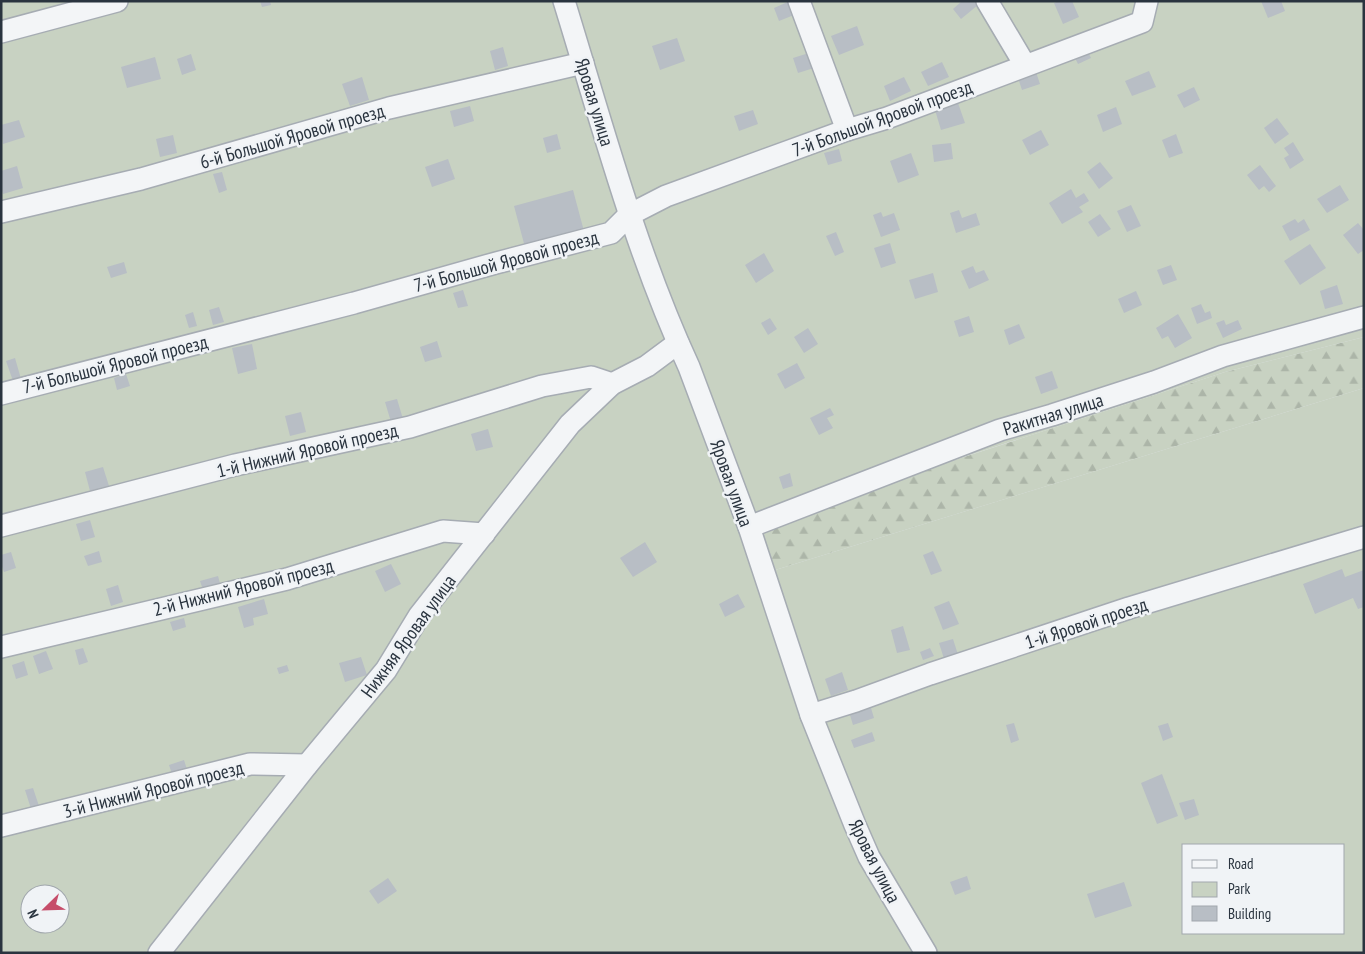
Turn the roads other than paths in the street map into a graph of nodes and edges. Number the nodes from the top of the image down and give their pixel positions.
1 (117, 1) edge
2 (564, 1) edge
3 (799, 1) edge
4 (987, 1) edge
5 (1148, 2) edge
6 (1, 32) edge
7 (583, 63) junction
8 (1025, 65) junction
9 (847, 130) junction
10 (1, 212) edge
11 (629, 215) junction
12 (1364, 318) edge
13 (678, 343) junction
14 (612, 384) junction
15 (1, 394) edge
16 (1, 526) edge
17 (748, 527) junction
18 (484, 534) junction
19 (1364, 537) edge
20 (1, 647) edge
21 (811, 715) junction
22 (307, 766) junction
23 (1, 826) edge
24 (159, 953) edge
25 (926, 953) edge

1 - 6 street
2 - 7 street, Яровая улица
3 - 9 street
4 - 8 street
5 - 8 street, 7-й Большой Яровой проезд
7 - 10 street, 6-й Большой Яровой проезд
7 - 11 street, Яровая улица
8 - 9 street, 7-й Большой Яровой проезд
9 - 11 street, 7-й Большой Яровой проезд
11 - 13 street, Яровая улица
11 - 15 street, 7-й Большой Яровой проезд
12 - 17 street, Ракитная улица
13 - 14 street, Нижняя Яровая улица
13 - 17 street, Яровая улица
14 - 16 street, 1-й Нижний Яровой проезд
14 - 18 street, Нижняя Яровая улица
17 - 21 street, Яровая улица
18 - 20 street, 2-й Нижний Яровой проезд
18 - 22 street, Нижняя Яровая улица
19 - 21 street, 1-й Яровой проезд
21 - 25 street, Яровая улица
22 - 23 street, 3-й Нижний Яровой проезд
22 - 24 street, Нижняя Яровая улица

